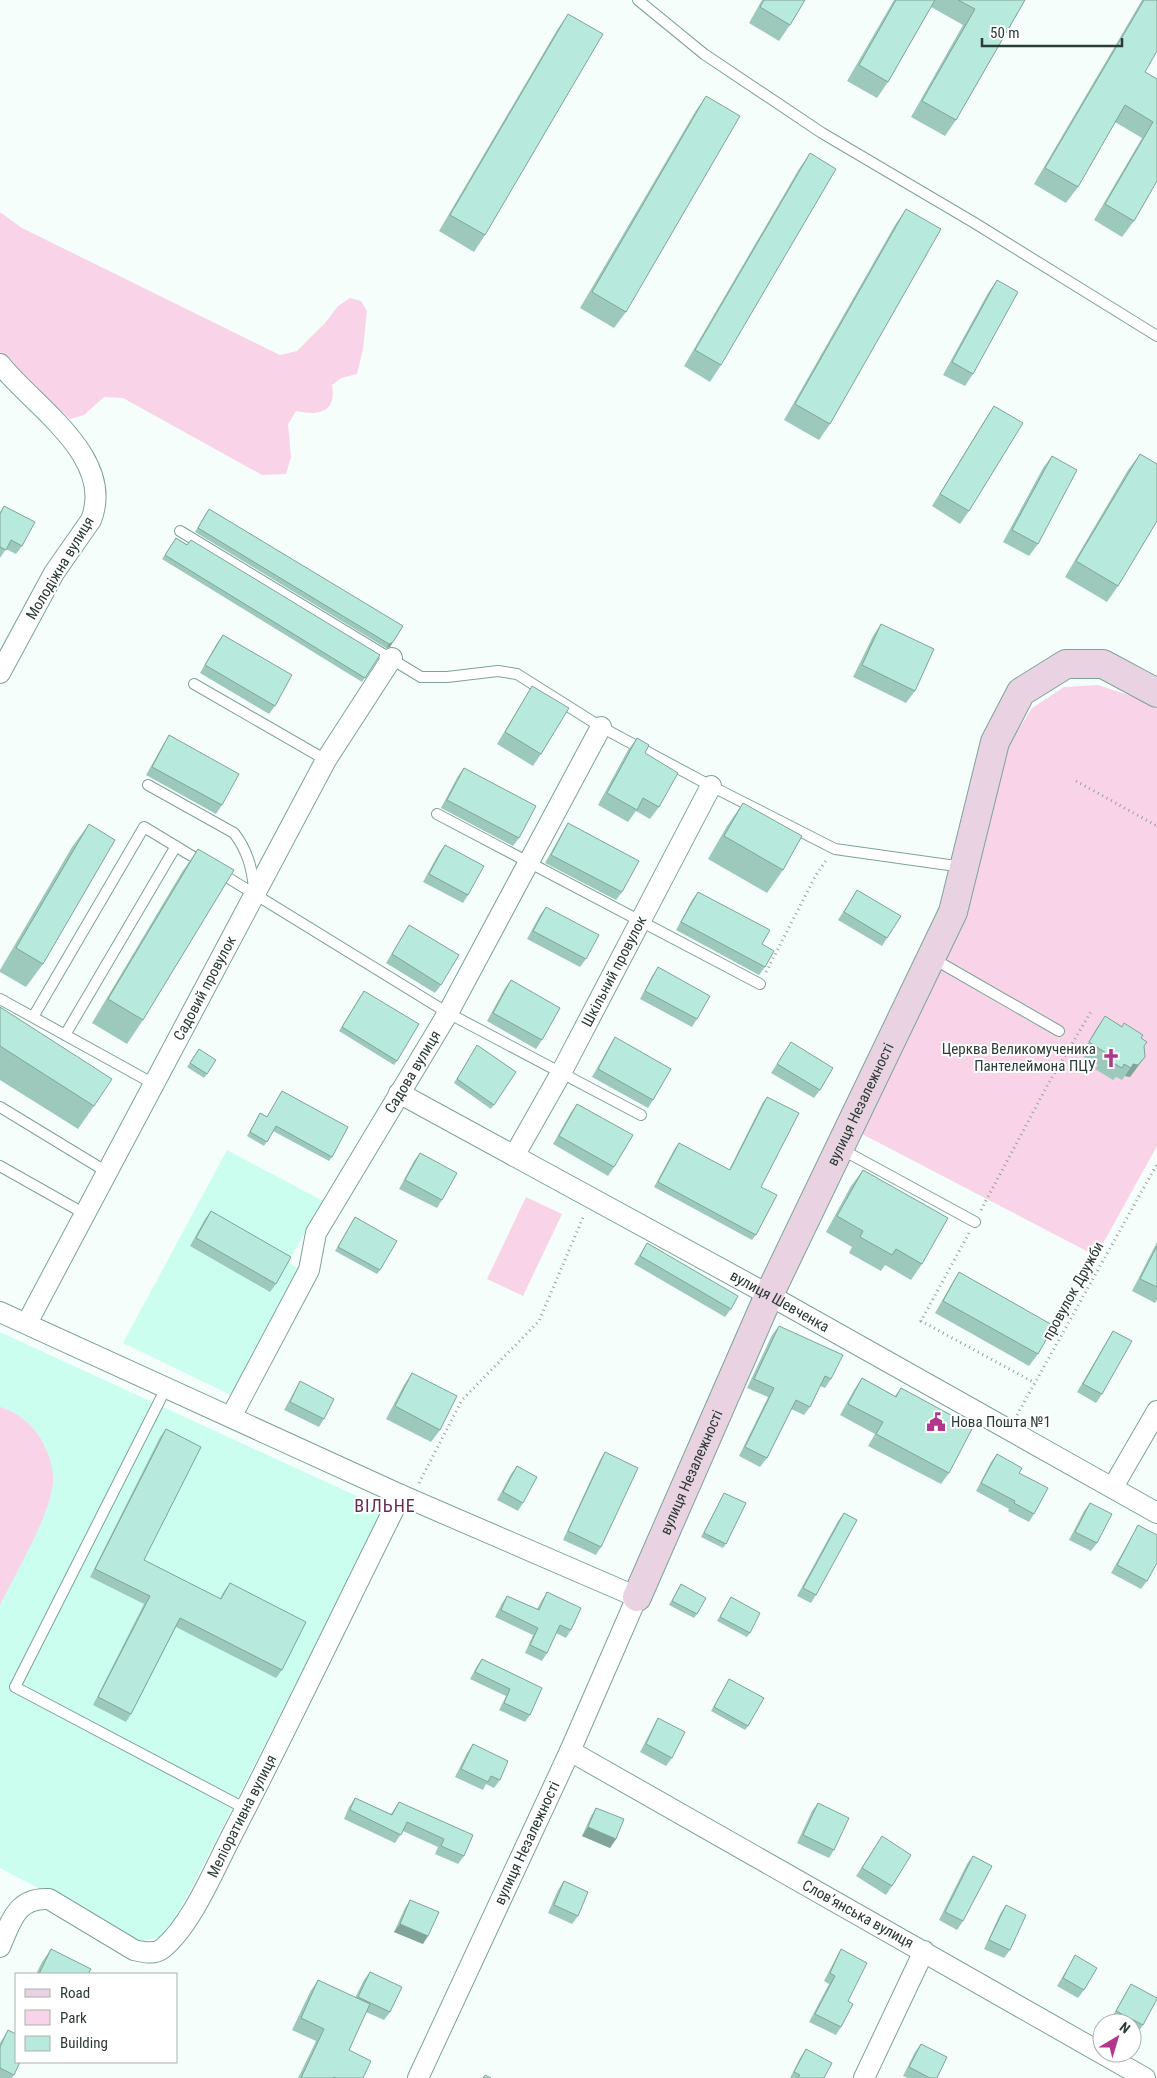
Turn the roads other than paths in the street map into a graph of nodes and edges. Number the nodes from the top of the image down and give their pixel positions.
1 (638, 0) edge
2 (1157, 336) edge
3 (0, 364) edge
4 (180, 531) dead end
5 (392, 658) junction
6 (0, 673) edge
7 (194, 684) dead end
8 (1157, 693) edge
9 (601, 727) junction
10 (326, 760) junction
11 (148, 785) dead end
12 (711, 786) junction
13 (437, 814) dead end
14 (176, 846) junction
15 (529, 862) junction
16 (964, 867) junction
17 (255, 894) junction
18 (640, 921) junction
19 (931, 957) junction
20 (760, 984) road end
21 (0, 999) edge
22 (448, 1013) junction
23 (32, 1017) junction
24 (1059, 1031) dead end
25 (65, 1035) junction
26 (561, 1073) junction
27 (154, 1084) junction
28 (399, 1093) junction
29 (0, 1107) edge
30 (641, 1115) dead end
31 (840, 1148) junction
32 (514, 1156) junction
33 (0, 1166) edge
34 (107, 1172) junction
35 (85, 1214) junction
36 (975, 1222) road end
37 (769, 1295) junction
38 (0, 1312) edge
39 (27, 1323) junction
40 (166, 1388) junction
41 (1157, 1411) edge
42 (231, 1417) junction
43 (1113, 1487) junction
44 (406, 1497) junction
45 (1157, 1513) edge
46 (637, 1597) junction
47 (570, 1751) junction
48 (246, 1809) junction
49 (0, 1947) edge
50 (924, 1951) junction
51 (418, 2078) edge
52 (864, 2078) edge
53 (1145, 2078) edge

1 - 2 lane
3 - 6 street, Молодіжна вулиця
4 - 5 lane
5 - 9 lane
5 - 10 street, Садовий провулок
7 - 10 lane
8 - 16 street, вулиця Незалежності
9 - 12 lane
9 - 15 street, Садова вулиця
10 - 17 street, Садовий провулок
11 - 17 lane
12 - 16 lane
12 - 18 street, Шкільний провулок
13 - 15 lane
14 - 17 lane
14 - 23 lane
14 - 25 lane
15 - 18 lane
15 - 22 street, Садова вулиця
16 - 19 street, вулиця Незалежності
17 - 22 lane
17 - 27 street, Садовий провулок
18 - 20 lane
18 - 26 street, Шкільний провулок
19 - 24 lane
19 - 31 street, вулиця Незалежності
21 - 23 lane
22 - 26 lane
22 - 28 street, Садова вулиця
23 - 25 lane
25 - 27 lane
26 - 30 lane
26 - 32 street, Шкільний провулок
27 - 34 street, Садовий провулок
28 - 32 street, вулиця Шевченка
28 - 42 street, Садова вулиця
29 - 34 lane
31 - 36 lane
31 - 37 street, вулиця Незалежності
32 - 37 street, вулиця Шевченка
33 - 35 lane
34 - 35 street, Садовий провулок
35 - 39 street, Садовий провулок
37 - 43 street, вулиця Шевченка
37 - 46 street, вулиця Незалежності
38 - 39 street
39 - 40 street
40 - 42 street
40 - 48 lane
41 - 43 street
42 - 44 street
43 - 45 street, вулиця Шевченка
44 - 46 street
44 - 48 street, Меліоративна вулиця
46 - 47 street, вулиця Незалежності
47 - 50 street, Словʼянська вулиця
47 - 51 street, вулиця Незалежності
48 - 49 street, Меліоративна вулиця
50 - 52 street
50 - 53 street, Словʼянська вулиця

